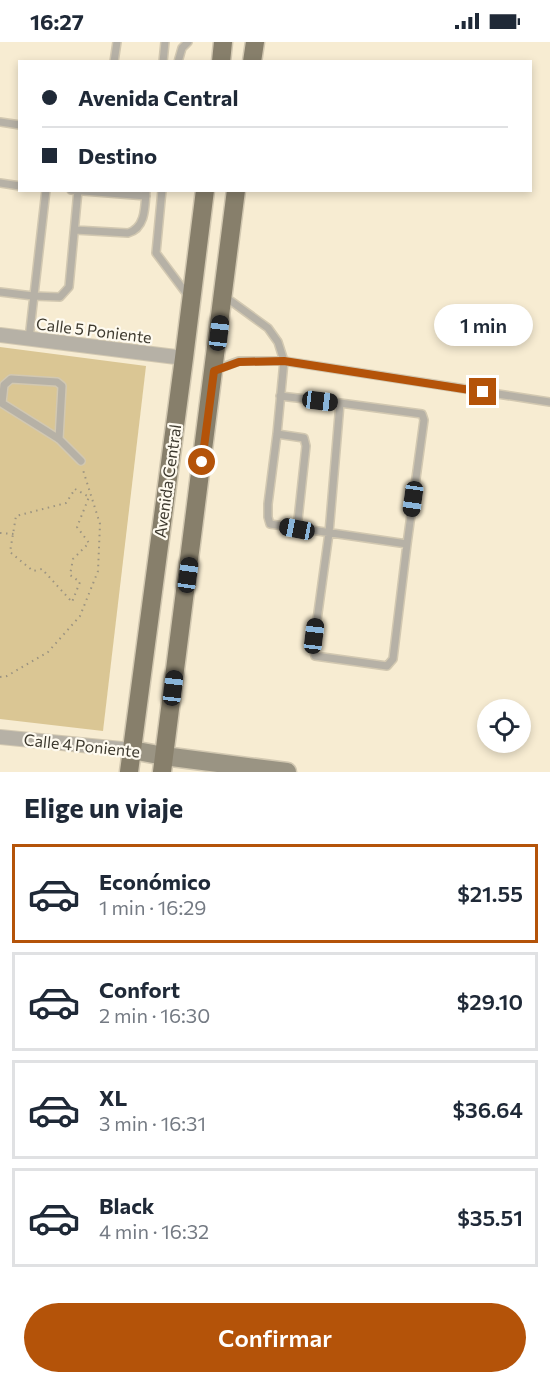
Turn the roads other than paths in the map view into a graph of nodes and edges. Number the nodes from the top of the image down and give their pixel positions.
1 (117, 42) edge
2 (165, 42) edge
3 (188, 42) edge
4 (223, 42) edge
5 (255, 42) edge
6 (114, 60) edge
7 (163, 60) edge
8 (179, 60) edge
9 (220, 60) edge
10 (252, 60) edge
11 (0, 122) edge
12 (18, 125) edge
13 (0, 183) edge
14 (18, 186) edge
15 (46, 192) edge
16 (78, 192) edge
17 (101, 192) edge
18 (162, 192) edge
19 (205, 192) edge
20 (237, 192) edge
21 (146, 194) edge
22 (75, 230) junction
23 (0, 292) edge
24 (33, 296) junction
25 (224, 296) junction
26 (191, 300) junction
27 (0, 336) edge
28 (29, 339) junction
29 (184, 358) junction
30 (284, 361) junction
31 (214, 371) junction
32 (280, 396) junction
33 (1, 402) edge
34 (550, 402) edge
35 (340, 403) junction
36 (277, 434) junction
37 (59, 438) junction
38 (81, 461) road end
39 (297, 529) junction
40 (329, 533) junction
41 (407, 544) junction
42 (0, 737) edge
43 (132, 750) junction
44 (163, 764) edge
45 (129, 772) edge
46 (287, 772) edge

1 - 6 lane
2 - 7 lane
3 - 8 lane
4 - 9 main road
5 - 10 main road
11 - 12 lane
13 - 14 lane
15 - 24 lane
16 - 22 lane
17 - 21 lane
18 - 26 lane
19 - 26 main road, Avenida Central
20 - 25 main road, Avenida Central
21 - 22 lane
22 - 24 lane
23 - 24 lane
24 - 28 lane
25 - 30 lane
25 - 31 main road, Avenida Central
26 - 29 main road, Avenida Central
27 - 28 street, Calle 5 Poniente
28 - 29 street, Calle 5 Poniente
29 - 43 main road, Avenida Central
30 - 31 lane
30 - 32 lane
30 - 34 lane
31 - 44 main road, Avenida Central
32 - 35 lane
32 - 36 lane
33 - 37 lane
33 - 37 lane
35 - 40 lane
35 - 41 lane
36 - 39 lane
36 - 39 lane
37 - 38 lane
39 - 40 lane
40 - 41 lane
40 - 41 lane
42 - 43 street, Calle 4 Poniente
43 - 44 street, Calle 4 Poniente
43 - 45 main road, Avenida Central
44 - 46 street, Calle 4 Poniente

